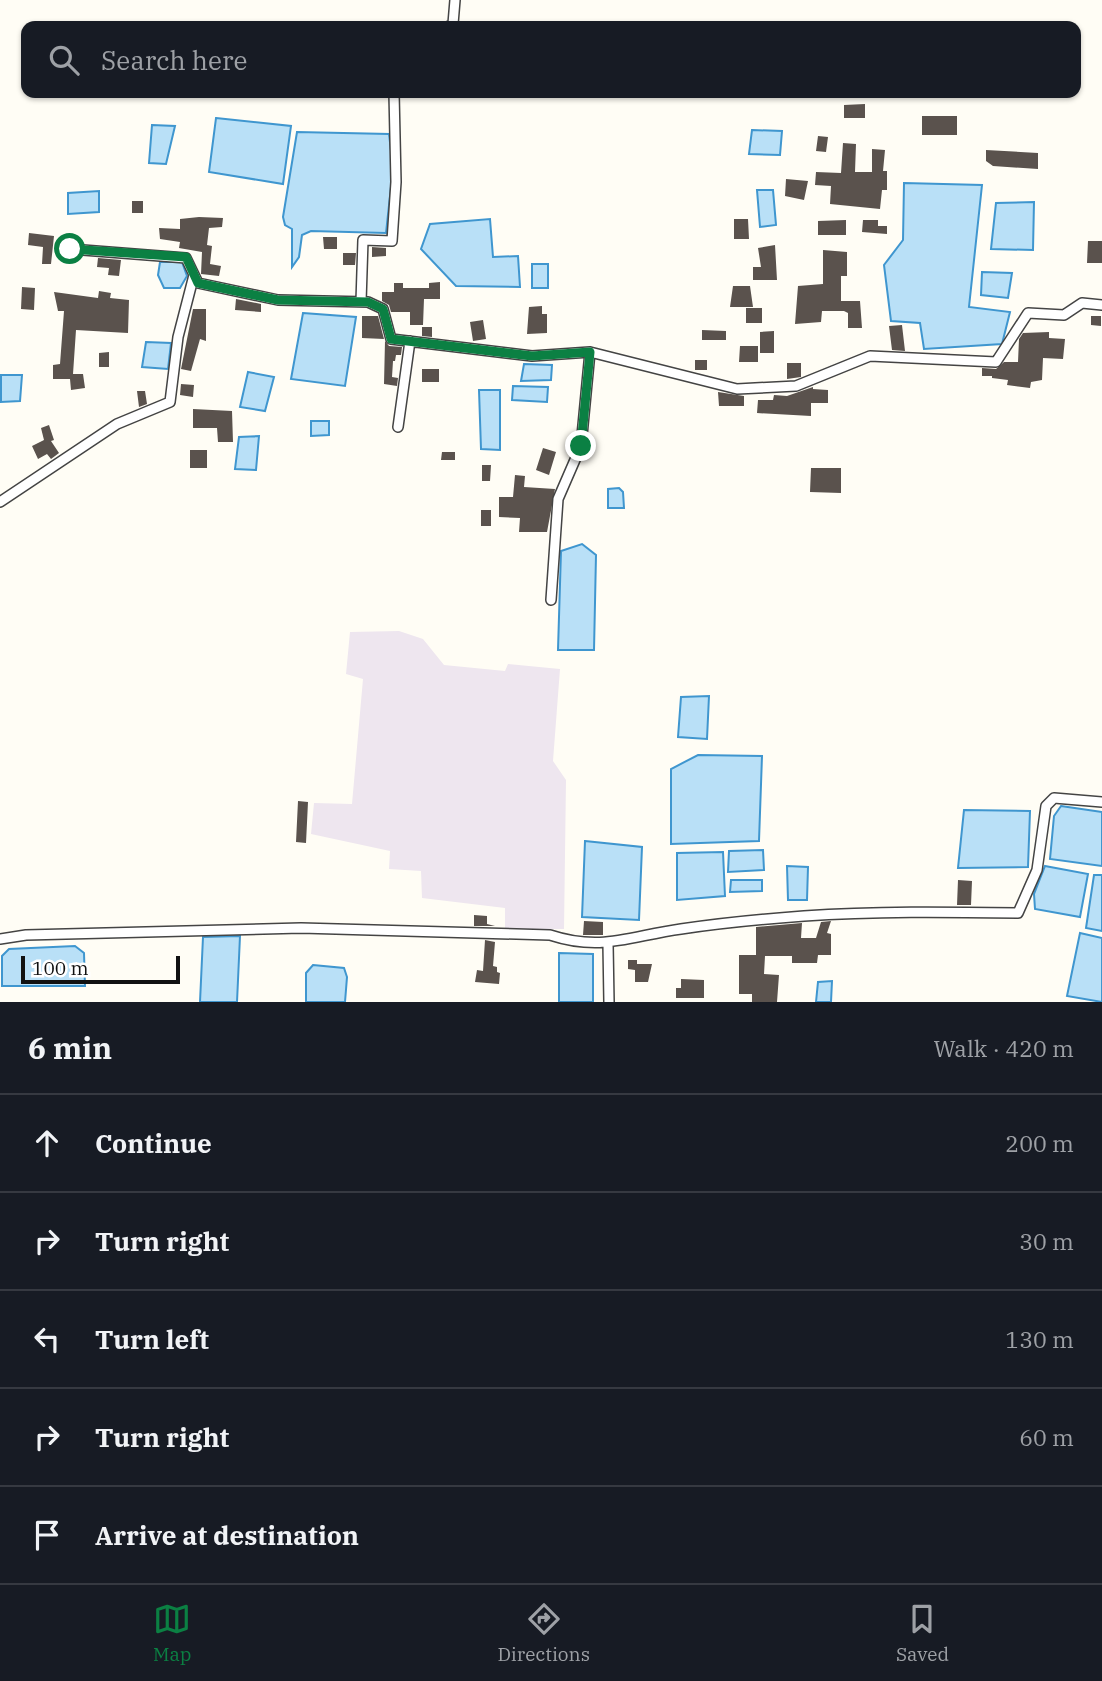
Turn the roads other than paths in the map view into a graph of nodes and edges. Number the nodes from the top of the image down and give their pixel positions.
1 (455, 0) edge
2 (453, 21) edge
3 (394, 98) edge
4 (70, 249) dead end
5 (194, 275) junction
6 (361, 302) junction
7 (1102, 305) edge
8 (411, 341) junction
9 (590, 352) junction
10 (398, 427) dead end
11 (0, 502) edge
12 (551, 600) dead end
13 (1102, 802) edge
14 (0, 939) edge
15 (608, 944) junction
16 (609, 1002) edge

1 - 2 street
3 - 6 street
4 - 5 street
5 - 6 street
5 - 11 street
6 - 8 street
7 - 9 street
8 - 9 street
8 - 10 street
9 - 12 street
13 - 15 street
14 - 15 street
15 - 16 street

